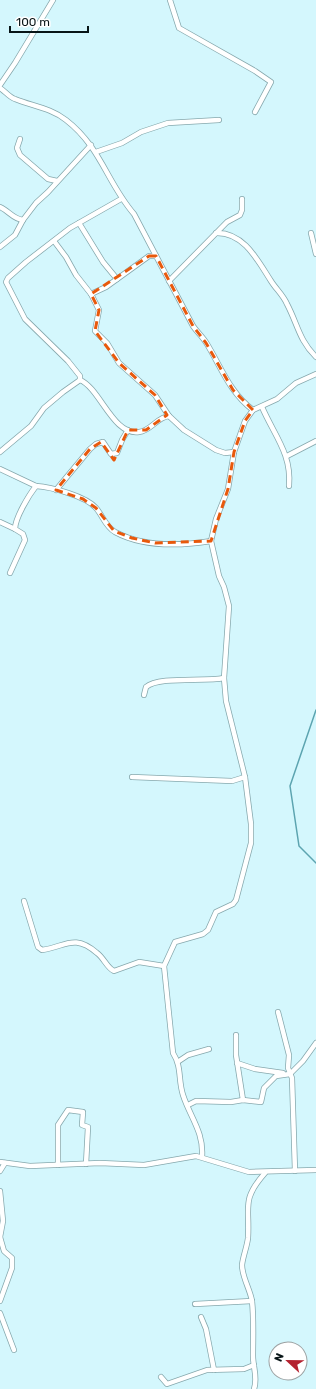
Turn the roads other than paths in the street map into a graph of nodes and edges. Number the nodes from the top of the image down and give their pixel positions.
1 (53, 0) edge
2 (170, 0) edge
3 (0, 85) edge
4 (0, 88) edge
5 (255, 112) dead end
6 (219, 120) dead end
7 (20, 139) dead end
8 (91, 145) junction
9 (96, 152) junction
10 (57, 181) junction
11 (121, 199) junction
12 (242, 199) dead end
13 (0, 207) edge
14 (23, 220) junction
15 (79, 224) junction
16 (216, 233) junction
17 (311, 234) dead end
18 (54, 241) junction
19 (0, 247) edge
20 (316, 254) edge
21 (156, 256) junction
22 (117, 279) junction
23 (169, 281) junction
24 (91, 294) junction
25 (316, 357) edge
26 (316, 374) edge
27 (80, 380) junction
28 (262, 407) junction
29 (253, 410) junction
30 (169, 416) junction
31 (128, 430) junction
32 (316, 440) edge
33 (0, 452) edge
34 (234, 452) junction
35 (287, 456) junction
36 (0, 469) edge
37 (36, 486) junction
38 (289, 486) dead end
39 (56, 490) junction
40 (0, 522) edge
41 (15, 529) junction
42 (211, 541) junction
43 (10, 573) dead end
44 (224, 678) junction
45 (144, 695) dead end
46 (132, 777) dead end
47 (245, 777) junction
48 (24, 901) dead end
49 (164, 966) junction
50 (278, 1012) dead end
51 (236, 1035) dead end
52 (316, 1043) edge
53 (209, 1049) dead end
54 (179, 1061) junction
55 (237, 1063) junction
56 (288, 1074) junction
57 (243, 1100) junction
58 (188, 1105) junction
59 (202, 1157) junction
60 (2, 1162) edge
61 (86, 1164) junction
62 (58, 1165) junction
63 (0, 1166) edge
64 (295, 1170) junction
65 (316, 1170) edge
66 (0, 1171) edge
67 (265, 1173) junction
68 (0, 1191) edge
69 (0, 1237) edge
70 (0, 1301) edge
71 (252, 1301) junction
72 (195, 1304) dead end
73 (0, 1313) edge
74 (201, 1317) dead end
75 (14, 1350) dead end
76 (254, 1364) junction
77 (214, 1370) junction
78 (161, 1377) dead end
79 (254, 1389) edge

1 - 3 street
2 - 5 street
4 - 8 street
6 - 9 street
7 - 10 street
8 - 9 street
8 - 10 street
9 - 11 street
10 - 14 street
11 - 15 street
11 - 21 street
12 - 16 street
13 - 14 street
14 - 19 street
15 - 18 street
15 - 22 street
16 - 23 street
16 - 25 street
17 - 20 street
18 - 24 street
18 - 27 street
21 - 22 street
21 - 23 street
22 - 24 street
23 - 29 street
24 - 30 street
26 - 28 street
27 - 31 street
27 - 33 street
28 - 29 street
28 - 35 street
29 - 34 street
30 - 31 street
30 - 34 street
31 - 39 street
32 - 35 street
34 - 42 street
35 - 38 street
36 - 37 street
37 - 39 street
37 - 41 street
39 - 42 street
40 - 41 street
41 - 43 street
42 - 44 street
44 - 45 street
44 - 47 street
46 - 47 street
47 - 49 street
48 - 49 street
49 - 54 street
50 - 56 street
51 - 55 street
52 - 56 street
53 - 54 street
54 - 58 street
55 - 56 street
55 - 57 street
56 - 57 street
56 - 64 street
57 - 58 street
58 - 59 street
59 - 61 street
59 - 67 street
60 - 62 street
60 - 63 street
60 - 66 street
61 - 62 street
61 - 62 street
64 - 65 street
64 - 67 street
67 - 71 street
68 - 69 street
69 - 70 street
71 - 72 street
71 - 76 street
73 - 75 street
74 - 77 street
76 - 77 street
76 - 79 street
77 - 78 street

